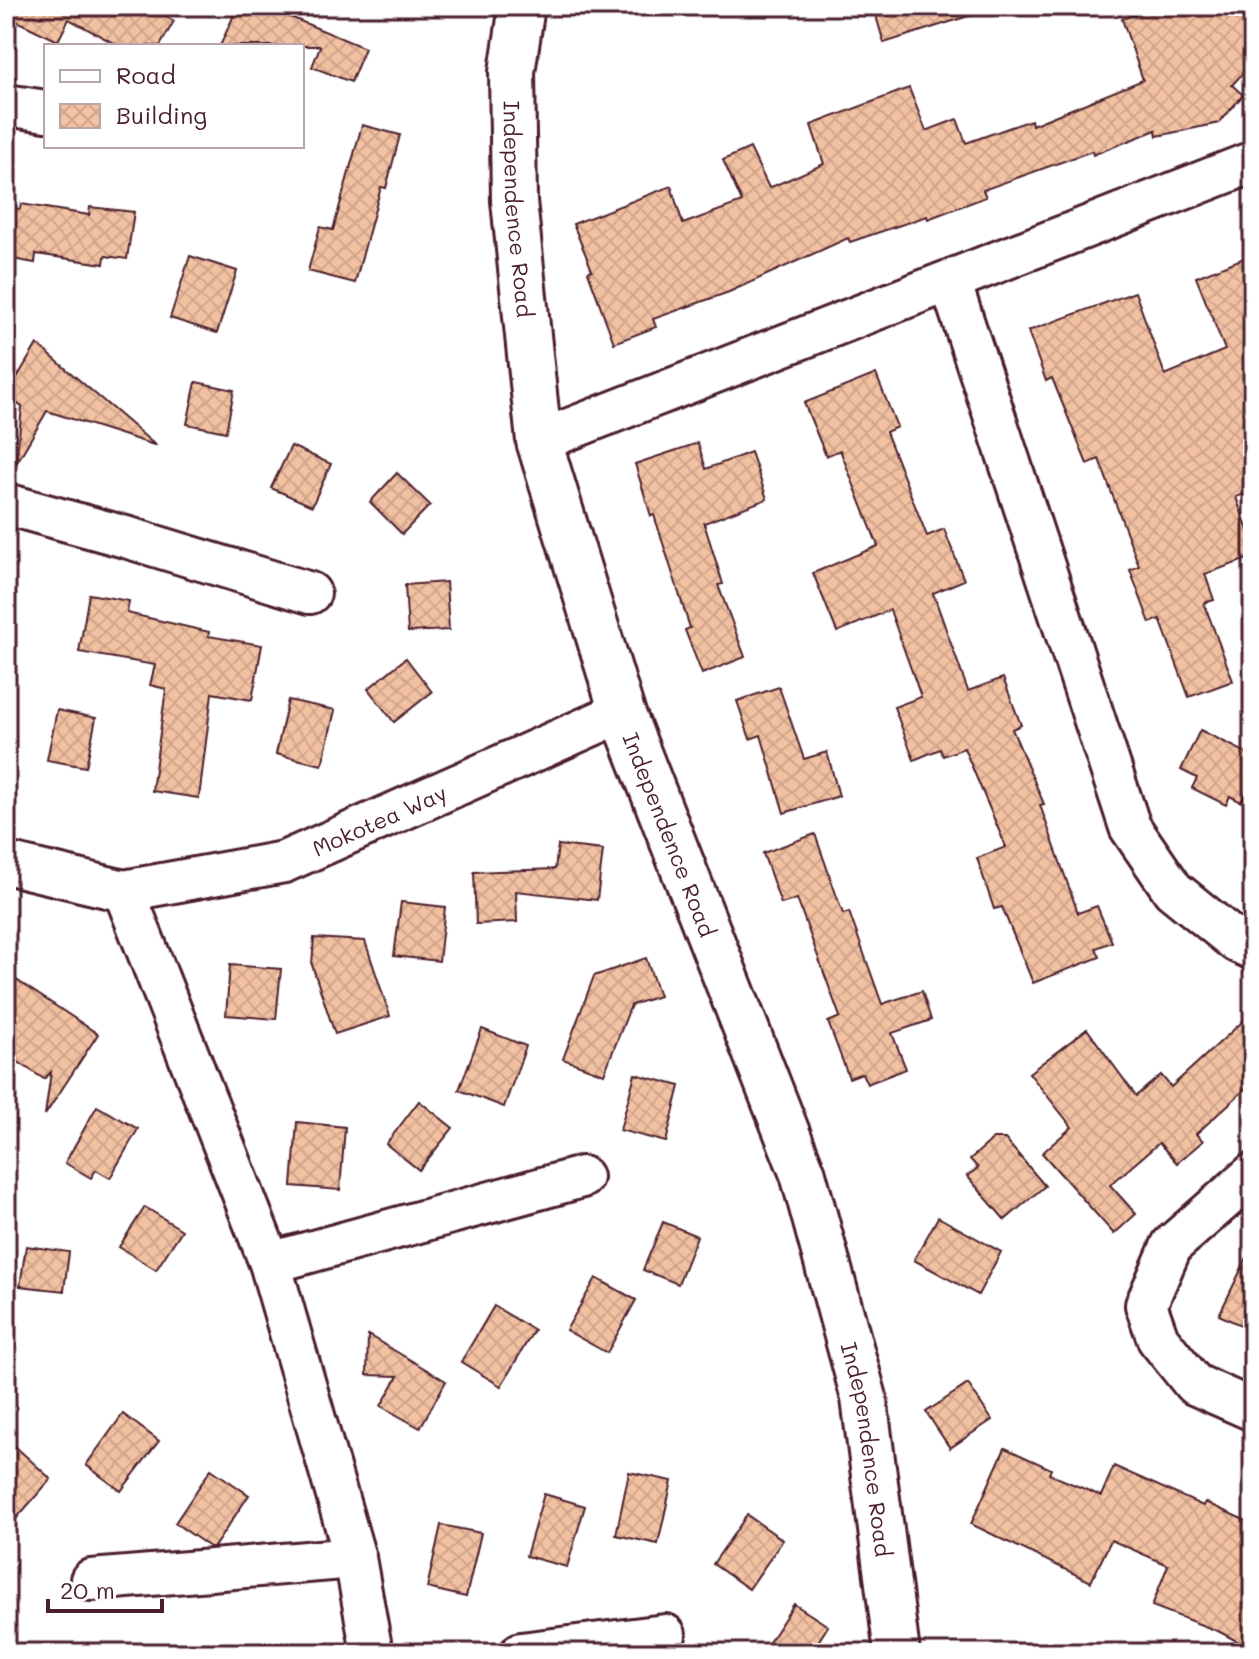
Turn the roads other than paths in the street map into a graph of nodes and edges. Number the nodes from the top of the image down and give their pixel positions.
1 (522, 6) edge
2 (6, 105) edge
3 (44, 111) edge
4 (1253, 162) edge
5 (950, 281) junction
6 (539, 441) junction
7 (6, 504) edge
8 (310, 593) dead end
9 (622, 712) junction
10 (6, 863) edge
11 (124, 891) junction
12 (1253, 949) edge
13 (1253, 1174) edge
14 (582, 1177) dead end
15 (270, 1263) junction
16 (1253, 1410) edge
17 (355, 1558) junction
18 (91, 1580) dead end
19 (665, 1635) dead end
20 (372, 1653) edge
21 (521, 1653) edge
22 (897, 1653) edge

1 - 6 street, Independence Road
2 - 3 street
4 - 5 street
5 - 6 street
5 - 12 street
6 - 9 street, Independence Road
7 - 8 street
9 - 11 street, Mokotea Way
9 - 22 street, Independence Road
10 - 11 street
11 - 15 street
13 - 16 street
14 - 15 street
15 - 17 street
17 - 18 street
17 - 20 street
19 - 21 street

